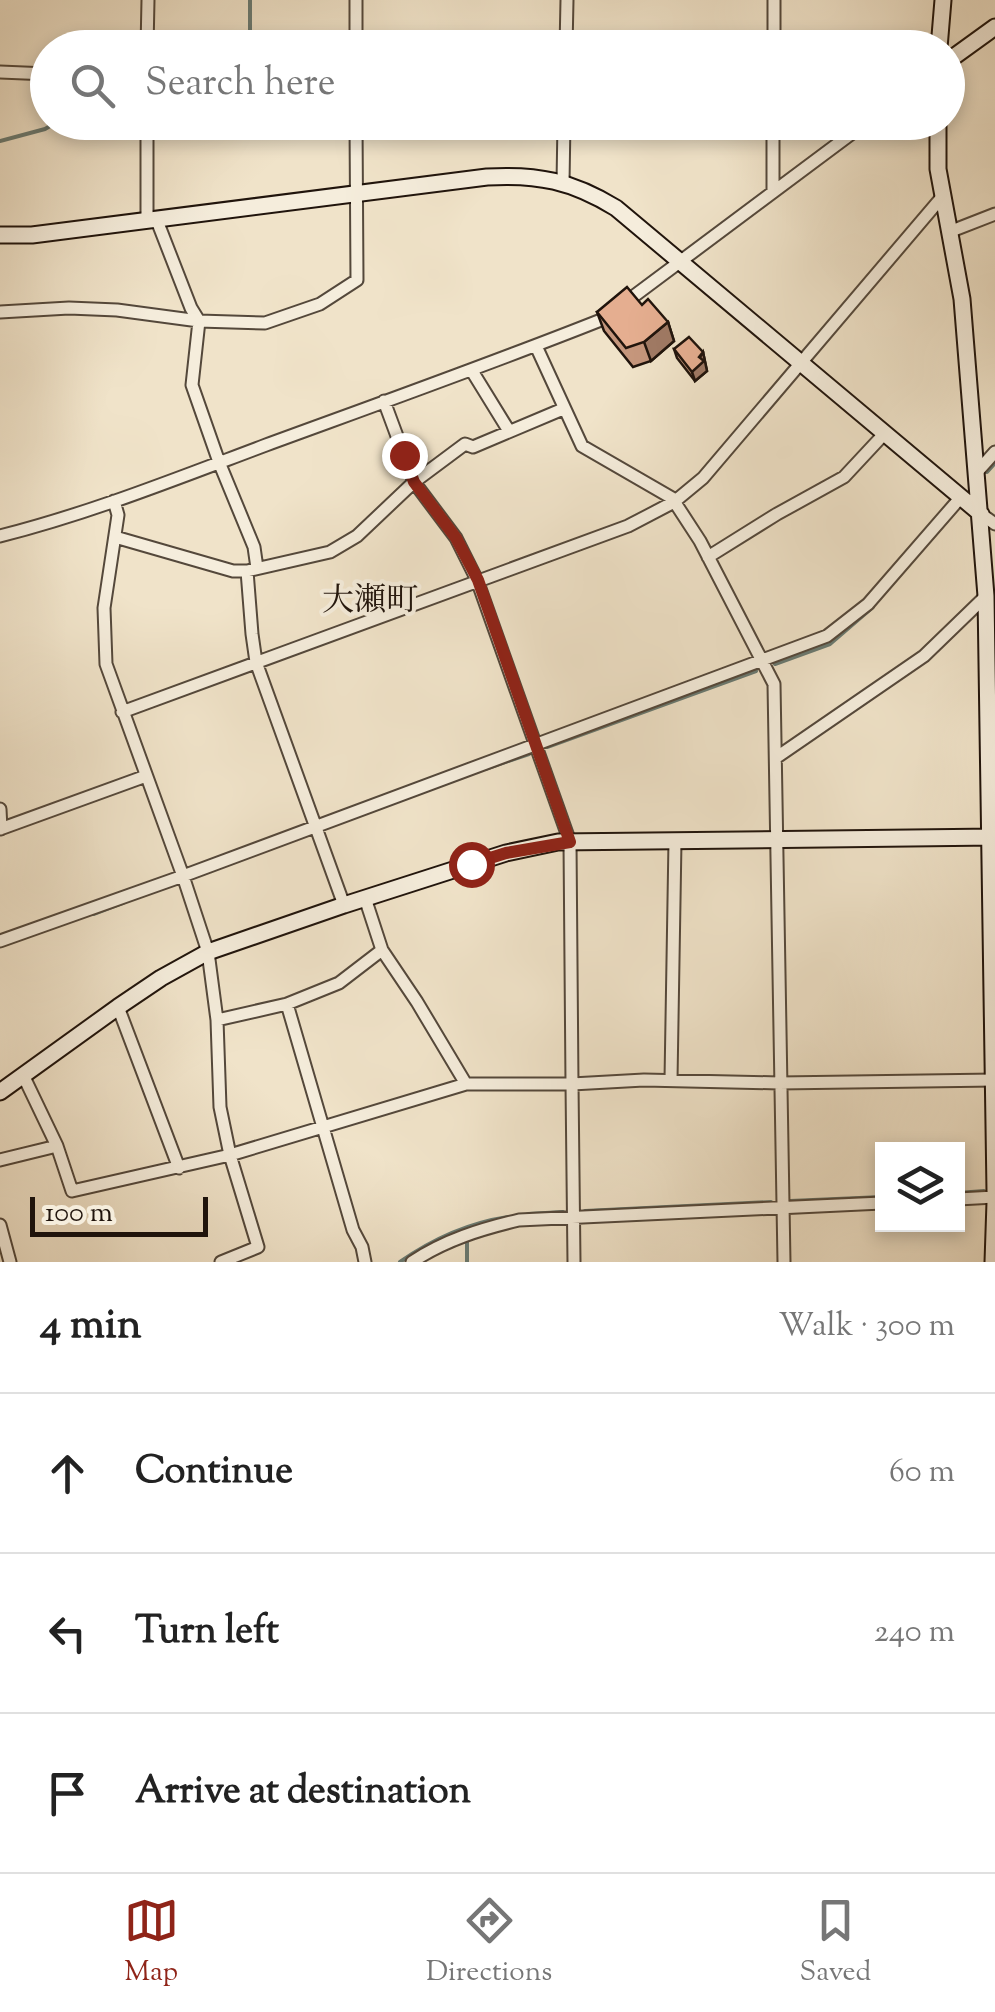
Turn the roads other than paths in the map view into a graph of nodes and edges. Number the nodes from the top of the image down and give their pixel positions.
1 (148, 0) edge
2 (356, 0) edge
3 (567, 0) edge
4 (774, 0) edge
5 (943, 0) edge
6 (995, 27) edge
7 (147, 30) edge
8 (356, 30) edge
9 (566, 30) edge
10 (774, 30) edge
11 (941, 30) edge
12 (965, 49) edge
13 (0, 72) edge
14 (30, 73) edge
15 (148, 140) edge
16 (356, 140) edge
17 (564, 140) edge
18 (773, 140) edge
19 (843, 140) edge
20 (938, 140) edge
21 (564, 183) junction
22 (773, 192) junction
23 (357, 193) junction
24 (942, 196) junction
25 (995, 214) edge
26 (152, 219) junction
27 (949, 232) junction
28 (0, 235) edge
29 (681, 261) junction
30 (0, 312) edge
31 (199, 321) junction
32 (536, 346) junction
33 (802, 363) junction
34 (472, 371) junction
35 (384, 402) junction
36 (564, 410) junction
37 (509, 431) junction
38 (885, 432) junction
39 (995, 452) edge
40 (219, 462) junction
41 (977, 472) junction
42 (414, 482) junction
43 (961, 497) junction
44 (114, 501) junction
45 (674, 502) junction
46 (988, 519) edge
47 (0, 536) edge
48 (115, 537) junction
49 (708, 557) junction
50 (252, 569) junction
51 (478, 580) junction
52 (986, 596) junction
53 (256, 662) junction
54 (762, 662) junction
55 (122, 712) junction
56 (536, 745) junction
57 (777, 757) junction
58 (146, 776) junction
59 (992, 793) edge
60 (0, 810) edge
61 (314, 826) junction
62 (0, 829) edge
63 (992, 837) edge
64 (778, 838) junction
65 (676, 841) junction
66 (570, 842) junction
67 (183, 876) junction
68 (364, 898) junction
69 (344, 904) junction
70 (0, 941) edge
71 (382, 950) junction
72 (208, 952) junction
73 (287, 1004) junction
74 (118, 1007) junction
75 (217, 1020) junction
76 (23, 1075) junction
77 (671, 1080) junction
78 (994, 1080) edge
79 (779, 1082) junction
80 (466, 1084) junction
81 (572, 1084) junction
82 (0, 1092) edge
83 (324, 1128) junction
84 (57, 1146) junction
85 (230, 1155) junction
86 (0, 1160) edge
87 (178, 1168) junction
88 (995, 1196) edge
89 (965, 1198) edge
90 (875, 1203) edge
91 (782, 1208) junction
92 (574, 1218) junction
93 (0, 1226) edge
94 (10, 1262) edge
95 (221, 1262) edge
96 (365, 1262) edge
97 (412, 1262) edge
98 (574, 1262) edge
99 (784, 1262) edge
100 (993, 1262) edge

1 - 7 street
2 - 8 street
3 - 9 street
4 - 10 street
5 - 11 street
6 - 12 street
13 - 14 street
15 - 26 street
16 - 23 street
17 - 21 street
18 - 22 street
19 - 22 street
20 - 24 street
21 - 23 street
21 - 29 street
22 - 29 street
23 - 26 street
23 - 31 street
24 - 27 street
24 - 33 street
25 - 27 street
26 - 28 street
26 - 31 street
27 - 41 street
29 - 32 street
29 - 33 street
30 - 31 street
31 - 40 street
32 - 34 street
32 - 36 street
33 - 38 street
33 - 45 street
34 - 35 street
34 - 37 street
35 - 40 street
35 - 42 street
36 - 37 street
36 - 45 street
37 - 42 street
38 - 43 street
38 - 49 street
39 - 41 street
40 - 44 street
40 - 50 street
41 - 46 street
42 - 50 street
42 - 51 street
43 - 46 street
43 - 54 street
44 - 47 street
44 - 48 street
45 - 49 street
45 - 51 street
46 - 52 street
48 - 50 street
48 - 55 street
49 - 54 street
50 - 53 street
51 - 53 street
51 - 56 street
52 - 57 street
52 - 59 street
53 - 55 street
53 - 61 street
54 - 56 street
54 - 57 street
55 - 58 street
56 - 61 street
56 - 66 street
57 - 64 street
58 - 62 street
58 - 67 street
59 - 63 street
60 - 62 street
61 - 67 street
61 - 69 street
63 - 64 street
63 - 78 street
64 - 65 street
64 - 79 street
65 - 66 street
65 - 77 street
66 - 68 street
66 - 81 street
67 - 70 street
67 - 72 street
68 - 69 street
68 - 71 street
69 - 72 street
71 - 73 street
71 - 80 street
72 - 74 street
72 - 75 street
73 - 75 street
73 - 83 street
74 - 76 street
74 - 87 street
75 - 85 street
76 - 82 street
76 - 84 street
77 - 79 street
77 - 81 street
78 - 79 street
78 - 88 street
79 - 91 street
80 - 81 street
80 - 83 street
81 - 92 street
83 - 85 street
83 - 96 street
84 - 86 street
84 - 87 street
85 - 87 street
85 - 95 street
88 - 89 street
88 - 100 street
90 - 91 street
91 - 92 street
91 - 99 street
92 - 97 street
92 - 98 street
93 - 94 street

